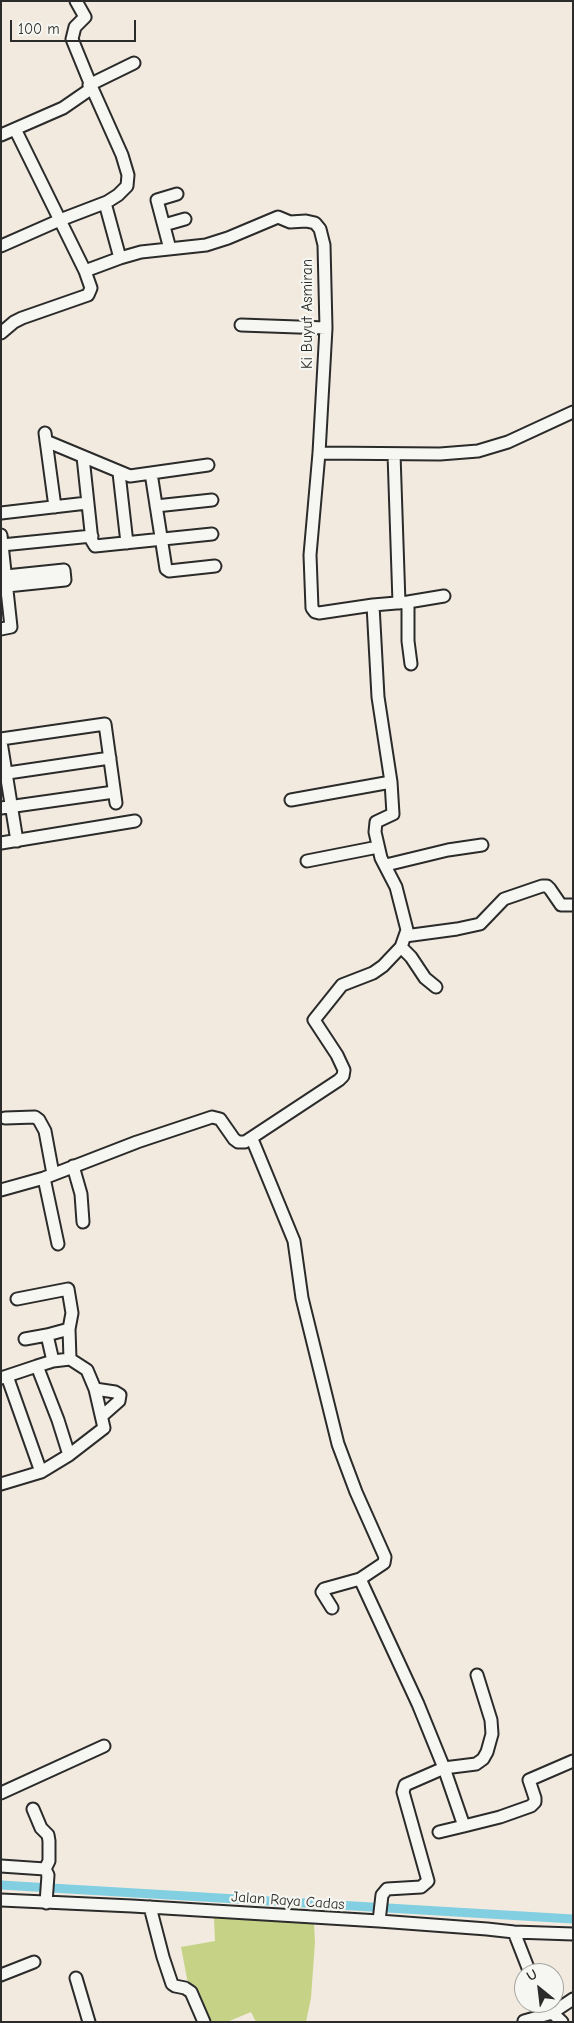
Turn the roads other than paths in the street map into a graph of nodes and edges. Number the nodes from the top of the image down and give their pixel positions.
1 (76, 1) edge
2 (134, 63) dead end
3 (91, 87) junction
4 (15, 128) junction
5 (1, 135) edge
6 (177, 194) dead end
7 (105, 203) junction
8 (185, 219) dead end
9 (60, 220) junction
10 (164, 224) junction
11 (1, 246) edge
12 (170, 249) junction
13 (120, 258) junction
14 (84, 271) junction
15 (241, 325) dead end
16 (326, 328) junction
17 (1, 333) edge
18 (573, 412) edge
19 (319, 453) junction
20 (394, 454) junction
21 (83, 457) junction
22 (208, 465) dead end
23 (119, 473) junction
24 (151, 473) junction
25 (212, 500) dead end
26 (87, 503) junction
27 (156, 506) junction
28 (55, 507) junction
29 (1, 513) edge
30 (212, 534) dead end
31 (92, 536) junction
32 (162, 539) junction
33 (2, 540) edge
34 (127, 543) junction
35 (215, 566) dead end
36 (444, 596) dead end
37 (404, 603) junction
38 (373, 605) junction
39 (1, 629) edge
40 (411, 664) dead end
41 (1, 741) edge
42 (110, 758) junction
43 (4, 773) edge
44 (391, 782) junction
45 (291, 800) dead end
46 (6, 808) edge
47 (135, 822) dead end
48 (17, 841) junction
49 (1, 844) edge
50 (482, 844) dead end
51 (378, 847) junction
52 (307, 861) dead end
53 (386, 866) junction
54 (573, 905) edge
55 (403, 941) junction
56 (436, 987) dead end
57 (5, 1118) dead end
58 (252, 1139) junction
59 (73, 1166) junction
60 (48, 1176) junction
61 (1, 1190) edge
62 (83, 1222) dead end
63 (58, 1244) dead end
64 (17, 1299) dead end
65 (69, 1329) junction
66 (48, 1335) junction
67 (25, 1339) dead end
68 (70, 1359) junction
69 (52, 1361) junction
70 (36, 1366) junction
71 (4, 1377) edge
72 (95, 1390) junction
73 (102, 1416) junction
74 (69, 1455) junction
75 (41, 1472) junction
76 (1, 1484) edge
77 (360, 1579) junction
78 (332, 1608) dead end
79 (477, 1675) dead end
80 (104, 1746) dead end
81 (573, 1760) edge
82 (444, 1768) junction
83 (1, 1793) edge
84 (33, 1809) dead end
85 (464, 1826) junction
86 (439, 1832) dead end
87 (1, 1866) edge
88 (46, 1872) junction
89 (1, 1900) edge
90 (47, 1900) junction
91 (150, 1907) junction
92 (380, 1919) junction
93 (514, 1932) junction
94 (573, 1934) edge
95 (34, 1962) dead end
96 (526, 1963) edge
97 (1, 1975) edge
98 (76, 1978) dead end
99 (552, 2013) joint
100 (524, 2021) edge
101 (89, 2022) edge
102 (204, 2022) edge
103 (562, 2022) edge

1 - 3 street
2 - 3 street
3 - 4 street
3 - 7 street
4 - 5 street
4 - 9 street
6 - 10 street
7 - 9 street
7 - 13 street
8 - 10 street
9 - 11 street
9 - 14 street
10 - 12 street
12 - 13 street, Ki Buyut Asmiran
12 - 16 street, Ki Buyut Asmiran
13 - 14 street, Ki Buyut Asmiran
14 - 17 street
15 - 16 street
16 - 19 street, Ki Buyut Asmiran
18 - 20 street
19 - 20 street
19 - 38 street, Ki Buyut Asmiran
20 - 37 street
21 - 23 street
21 - 26 street
21 - 28 street
22 - 24 street
23 - 24 street
23 - 34 street
24 - 27 street
25 - 27 street
26 - 28 street
26 - 31 street
27 - 32 street
28 - 29 street
30 - 32 street
31 - 33 street
31 - 34 street
32 - 34 street
32 - 35 street
33 - 39 street
36 - 37 street, Ki Buyut Asmiran
37 - 38 street, Ki Buyut Asmiran
37 - 40 street
38 - 44 street
41 - 42 street
41 - 43 street
42 - 43 street
42 - 46 street
43 - 46 street
44 - 45 street
44 - 51 street
46 - 48 street
47 - 48 street
48 - 49 street
50 - 53 street
51 - 52 street
51 - 53 street
53 - 55 street
54 - 55 street
55 - 56 street
55 - 58 street
57 - 60 street
58 - 59 street
58 - 77 street
59 - 60 street
59 - 62 street
60 - 61 street
60 - 63 street
64 - 65 street
65 - 66 street
65 - 68 street
66 - 67 street
66 - 69 street
68 - 69 street
68 - 72 street
69 - 70 street
70 - 71 street
70 - 74 street
71 - 75 street
72 - 73 street
72 - 73 street
73 - 74 street
74 - 75 street
75 - 76 street
77 - 78 street
77 - 82 street
79 - 82 street
80 - 83 street
81 - 85 street
82 - 85 street
82 - 92 street
84 - 88 street
85 - 86 street
87 - 88 street
88 - 90 street
89 - 90 street, Jalan Raya Cadas
90 - 91 street, Jalan Raya Cadas
91 - 92 street, Jalan Raya Cadas
91 - 102 street
92 - 93 street, Jalan Raya Cadas
93 - 94 street, Jalan Raya Cadas
93 - 96 street
95 - 97 street
98 - 101 street
99 - 100 street
99 - 103 street

